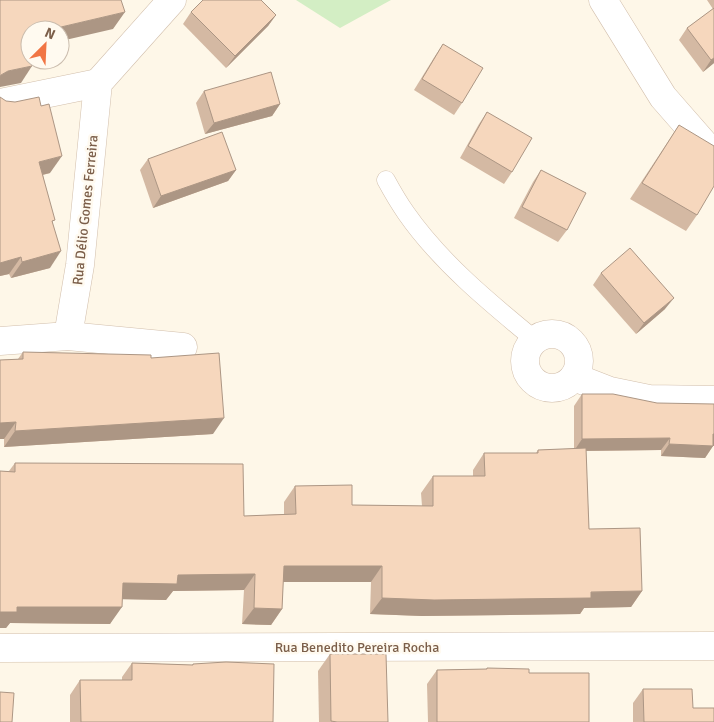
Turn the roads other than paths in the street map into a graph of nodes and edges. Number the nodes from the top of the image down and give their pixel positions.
1 (172, 0) edge
2 (603, 0) edge
3 (98, 83) junction
4 (0, 103) edge
5 (714, 152) edge
6 (386, 180) dead end
7 (68, 336) junction
8 (535, 340) junction
9 (0, 341) edge
10 (183, 347) dead end
11 (574, 377) junction
12 (714, 400) edge
13 (714, 646) edge
14 (0, 648) edge

1 - 3 street
2 - 5 street
3 - 4 street
3 - 7 street, Rua Délio Gomes Ferreira
6 - 8 lane
7 - 9 street
7 - 10 street
8 - 11 street
8 - 11 street
11 - 12 street
13 - 14 street, Rua Benedito Pereira Rocha

